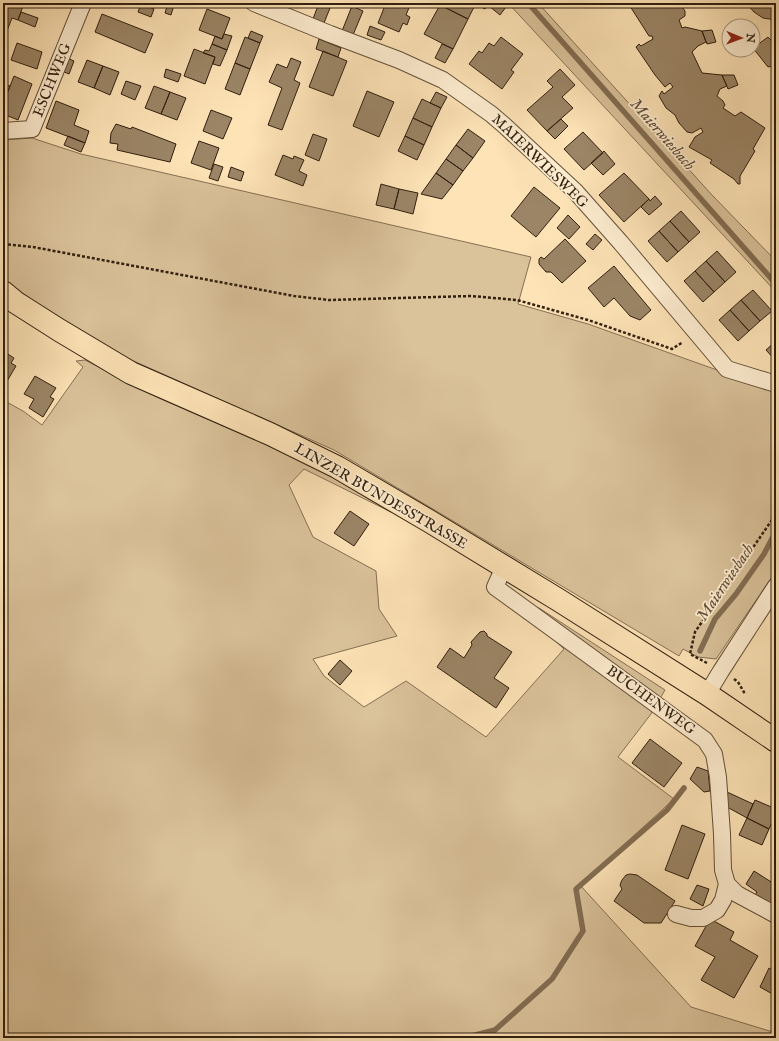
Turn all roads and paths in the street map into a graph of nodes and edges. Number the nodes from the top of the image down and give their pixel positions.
1 (83, 3) edge
2 (254, 3) edge
3 (3, 131) edge
4 (3, 244) edge
5 (3, 292) edge
6 (696, 332) junction
7 (776, 384) edge
8 (776, 514) edge
9 (504, 567) junction
10 (776, 586) edge
11 (721, 671) junction
12 (707, 694) junction
13 (776, 741) edge
14 (727, 884) junction
15 (676, 914) dead end
16 (776, 915) edge

1 - 3 street, ESCHWEG
2 - 6 street, MAIERWIESWEG
4 - 6 path
5 - 9 main road, LINZER BUNDESSTRASSE
6 - 7 street, MAIERWIESWEG
8 - 11 path
9 - 12 main road, LINZER BUNDESSTRASSE
9 - 14 street, BUCHENWEG
10 - 11 street
11 - 12 street
12 - 13 main road, LINZER BUNDESSTRASSE
14 - 15 street, BUCHENWEG
14 - 16 street

